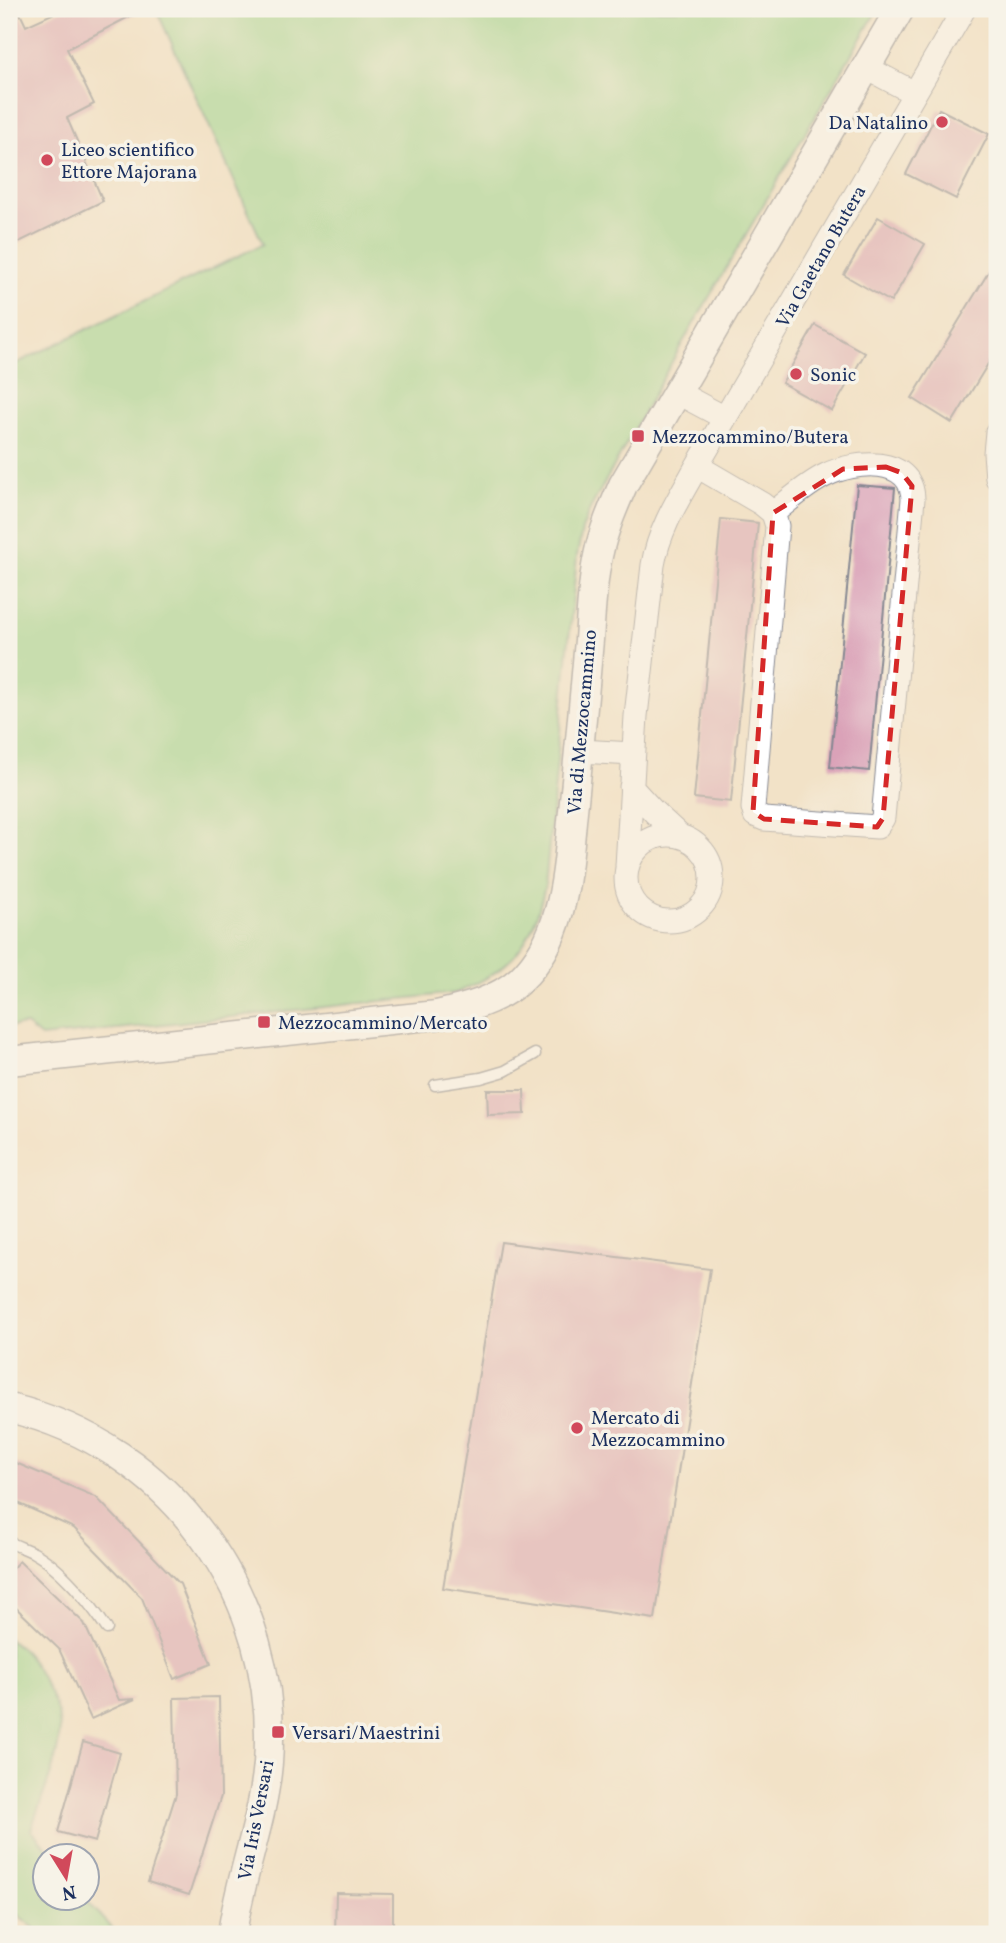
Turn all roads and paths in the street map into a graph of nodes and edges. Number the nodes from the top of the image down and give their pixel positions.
1 (900, 9) edge
2 (964, 9) edge
3 (865, 66) junction
4 (914, 93) junction
5 (678, 393) junction
6 (725, 418) junction
7 (997, 432) edge
8 (697, 466) junction
9 (997, 478) edge
10 (773, 513) junction
11 (580, 751) junction
12 (633, 754) junction
13 (631, 786) junction
14 (680, 836) junction
15 (627, 866) junction
16 (535, 1054) dead end
17 (9, 1061) edge
18 (435, 1085) dead end
19 (9, 1408) edge
20 (9, 1542) edge
21 (107, 1629) dead end
22 (232, 1934) edge

1 - 3 street, Via di Mezzocammino
2 - 4 street, Via Gaetano Butera
3 - 4 street
3 - 5 street, Via di Mezzocammino
4 - 6 street, Via Gaetano Butera
5 - 6 street
5 - 11 street, Via di Mezzocammino
6 - 8 street, Via Gaetano Butera
7 - 9 street
8 - 10 street
8 - 12 street, Via Gaetano Butera
10 - 10 street
11 - 12 street
11 - 17 street, Via di Mezzocammino
12 - 13 street, Via Gaetano Butera
13 - 14 street
13 - 15 street, Via Gaetano Butera
14 - 15 street
14 - 15 street
16 - 18 lane
19 - 22 street, Via Iris Versari
20 - 21 lane

